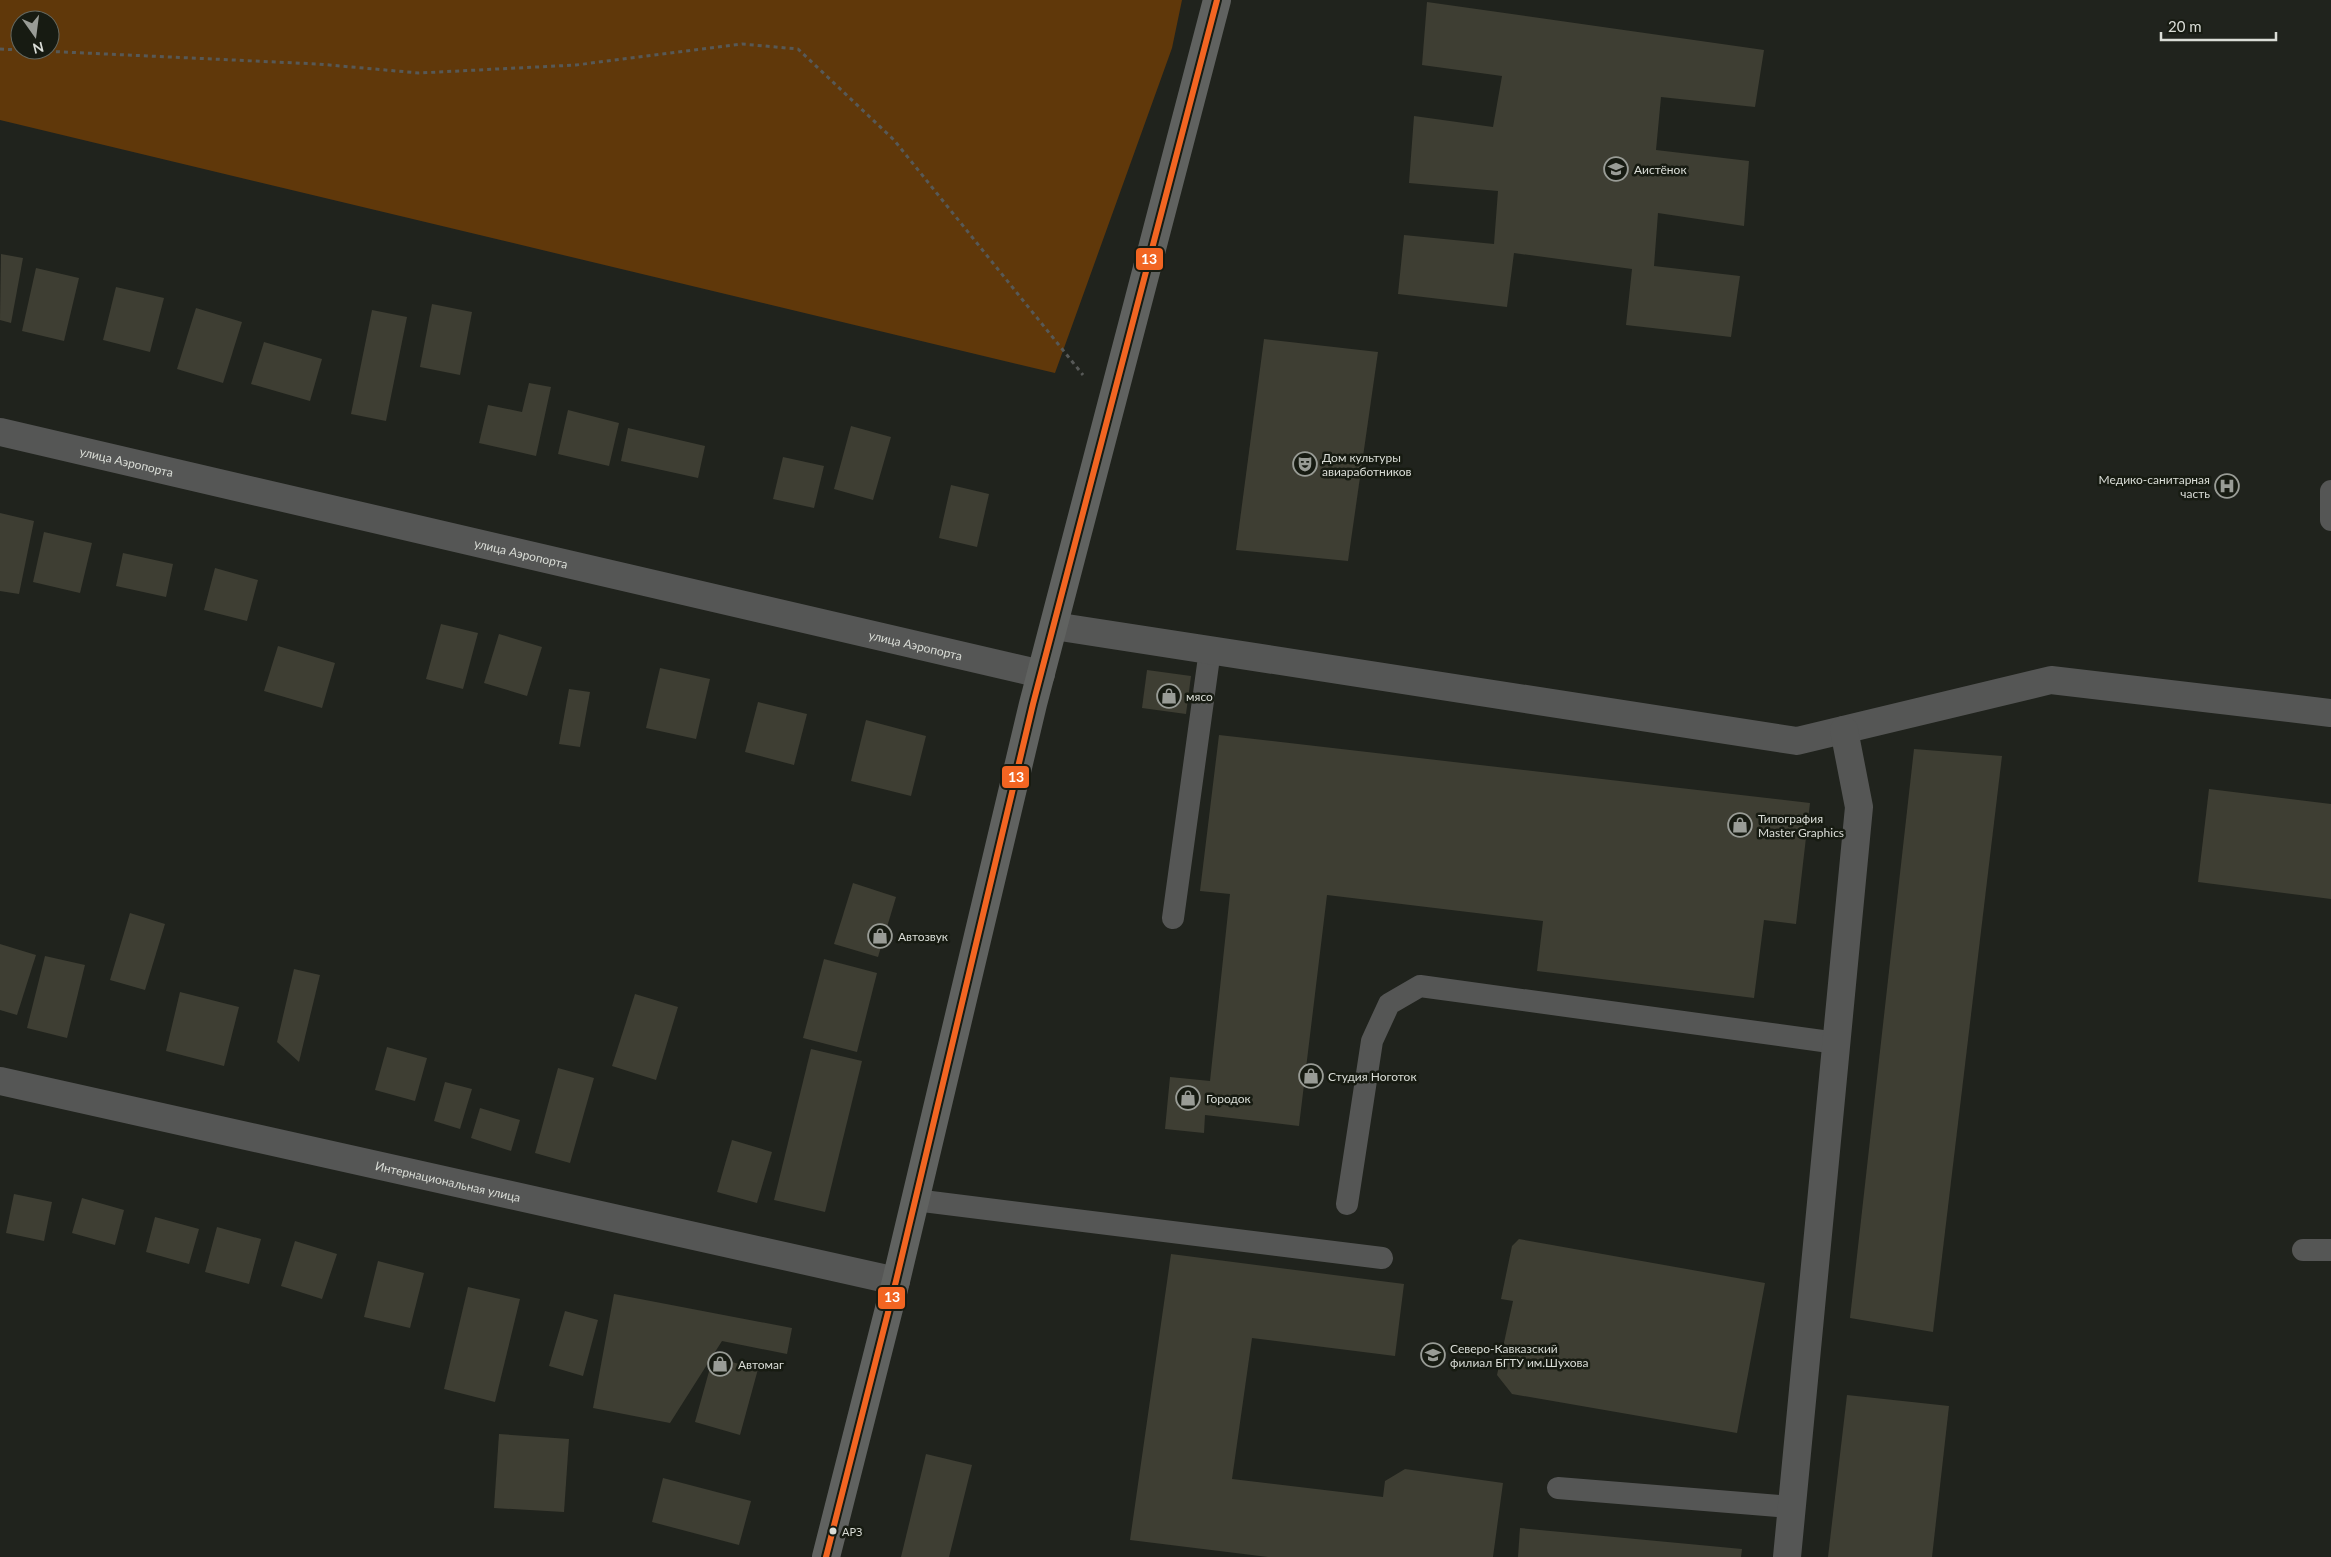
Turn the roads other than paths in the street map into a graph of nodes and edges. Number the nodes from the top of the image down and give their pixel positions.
1 (1217, 0) edge
2 (0, 432) edge
3 (2331, 491) edge
4 (2331, 520) edge
5 (1054, 626) junction
6 (1210, 650) junction
7 (1041, 674) junction
8 (2331, 713) edge
9 (1844, 730) junction
10 (1173, 918) dead end
11 (1837, 1043) junction
12 (0, 1081) edge
13 (915, 1200) junction
14 (1347, 1204) dead end
15 (2303, 1250) dead end
16 (2331, 1250) edge
17 (1382, 1258) dead end
18 (896, 1281) junction
19 (1558, 1488) dead end
20 (1791, 1507) junction
21 (826, 1557) edge
22 (1786, 1557) edge

1 - 5 main road
2 - 7 street, улица Аэропорта
3 - 4 lane
5 - 6 street
5 - 7 main road
6 - 9 street
6 - 10 lane
7 - 13 main road
8 - 9 street
9 - 11 street
11 - 14 lane
11 - 20 street
12 - 18 street, Интернациональная улица
13 - 17 lane
13 - 18 main road
15 - 16 lane
18 - 21 main road
19 - 20 lane
20 - 22 street

